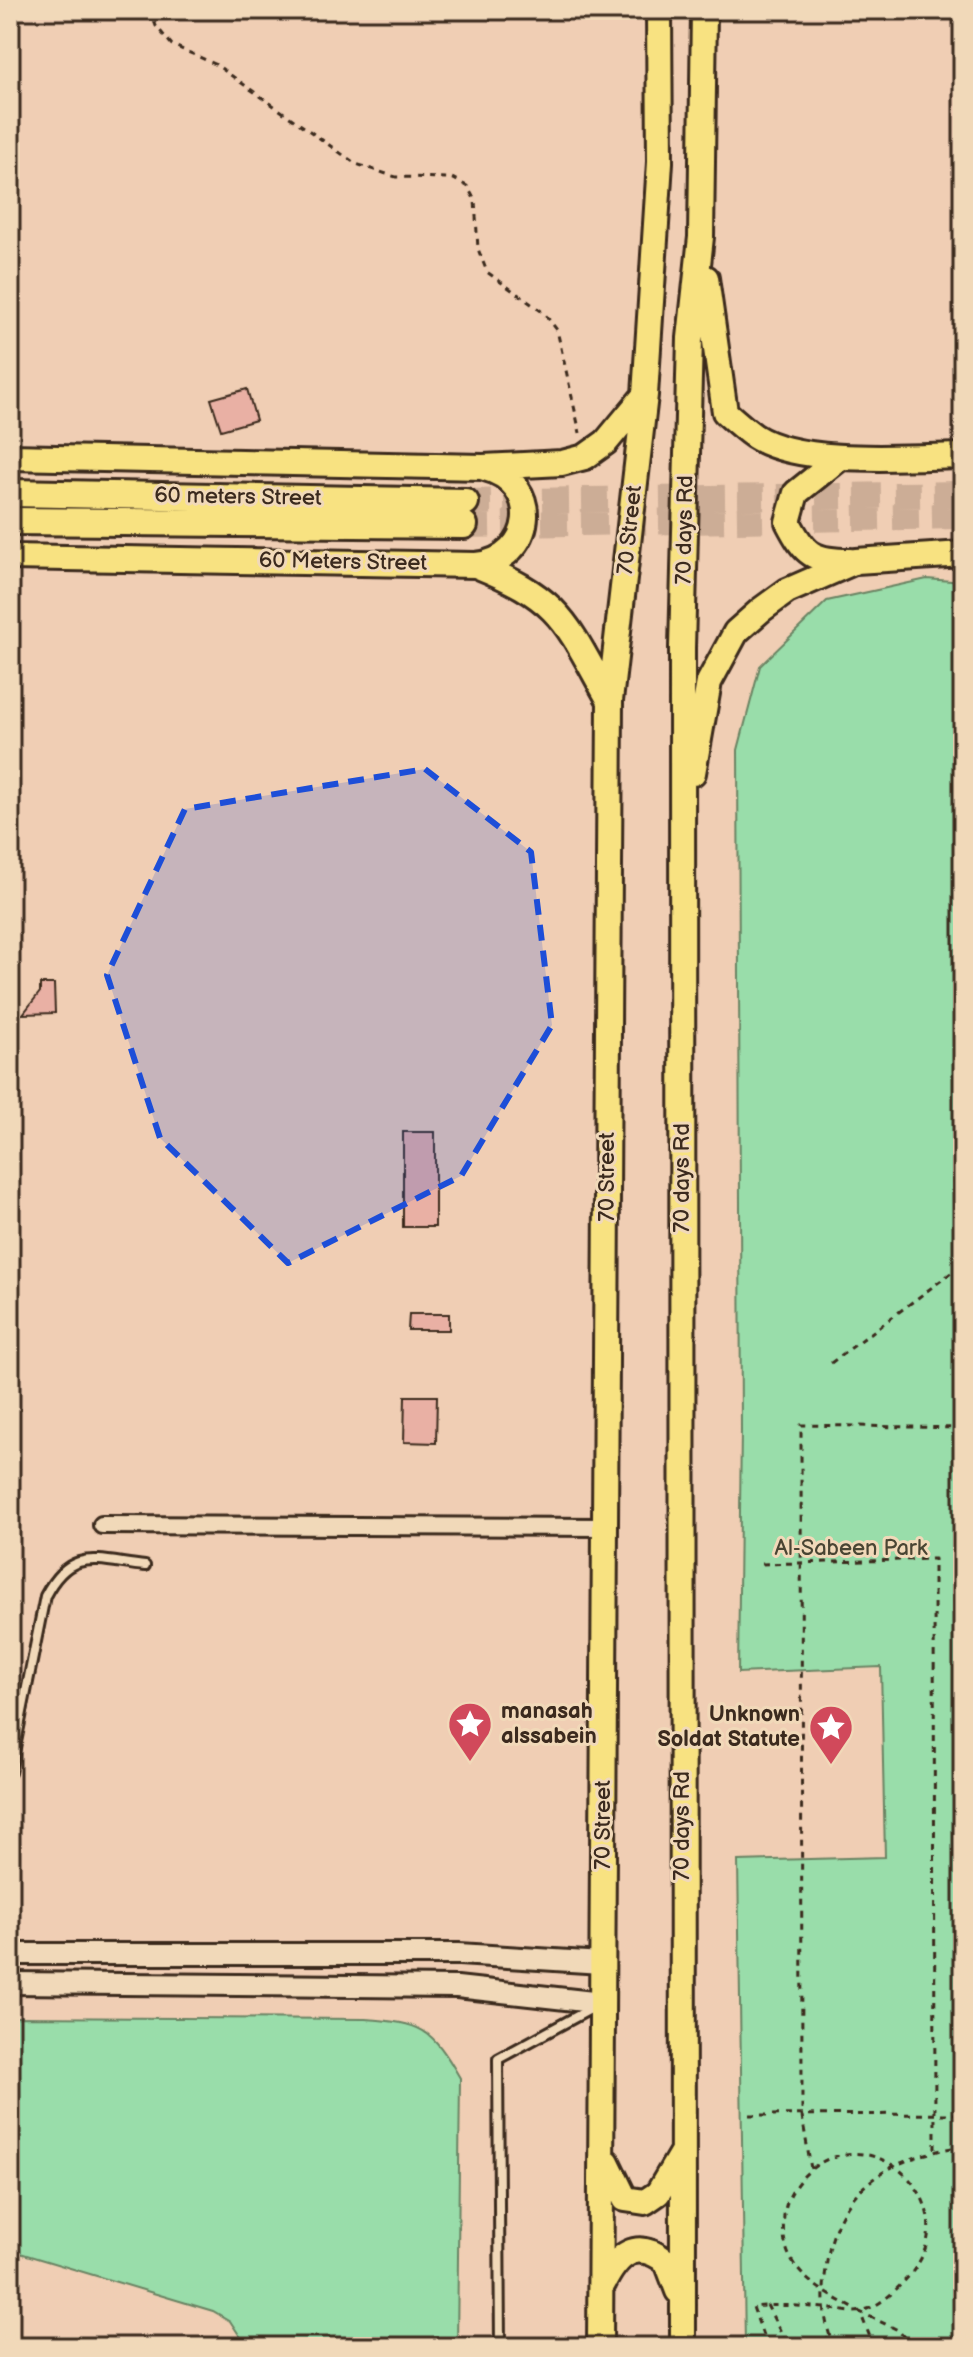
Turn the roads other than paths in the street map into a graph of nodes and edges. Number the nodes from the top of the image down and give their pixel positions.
1 (659, 10) edge
2 (704, 10) edge
3 (701, 237) junction
4 (645, 395) junction
5 (963, 456) edge
6 (10, 457) edge
7 (841, 457) junction
8 (483, 467) junction
9 (10, 493) edge
10 (10, 521) edge
11 (963, 554) edge
12 (10, 557) edge
13 (856, 561) junction
14 (476, 565) junction
15 (610, 701) junction
16 (682, 830) junction
17 (102, 1525) dead end
18 (605, 1527) junction
19 (145, 1566) dead end
20 (10, 1773) edge
21 (10, 1954) edge
22 (602, 1963) junction
23 (10, 1983) edge
24 (602, 2003) junction
25 (602, 2148) junction
26 (682, 2152) junction
27 (600, 2289) junction
28 (683, 2304) junction
29 (500, 2347) edge
30 (600, 2347) edge
31 (683, 2347) edge

1 - 4 main road, 70 Street
2 - 3 main road, 70 days Rd
3 - 7 main road
3 - 16 main road, 70 days Rd
4 - 8 main road, 60 Meters Street
4 - 15 main road, 70 Street
5 - 7 main road
6 - 8 main road, 60 Meters Street
7 - 13 main road
8 - 14 main road
9 - 10 highway, 60 meters Street
11 - 13 main road
12 - 14 main road, 60 Meters Street
13 - 16 main road
14 - 15 main road, 60 Meters Street
15 - 18 main road, 70 Street
16 - 26 main road, 70 days Rd
17 - 18 street
18 - 22 main road, 70 Street
19 - 20 lane
21 - 22 street
22 - 24 main road, 70 Street
23 - 24 street
24 - 25 main road, 70 Street
24 - 29 lane
25 - 26 main road
25 - 27 main road, 70 Street
26 - 28 main road, 70 days Rd
27 - 28 main road
27 - 30 main road, 70 Street
28 - 31 main road, 70 days Rd

